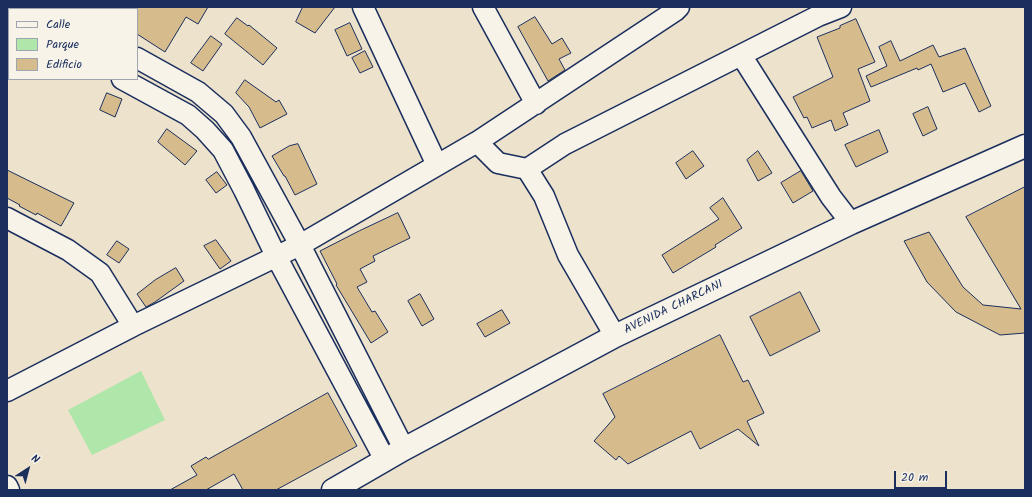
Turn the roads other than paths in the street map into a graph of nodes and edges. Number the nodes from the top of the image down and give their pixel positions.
1 (363, 7) edge
2 (484, 7) edge
3 (840, 7) edge
4 (675, 8) edge
5 (741, 55) junction
6 (138, 59) edge
7 (124, 80) edge
8 (536, 104) junction
9 (477, 142) junction
10 (1025, 146) edge
11 (437, 165) junction
12 (527, 169) junction
13 (7, 218) edge
14 (851, 223) junction
15 (300, 245) junction
16 (276, 256) junction
17 (133, 326) junction
18 (615, 336) junction
19 (7, 391) edge
20 (404, 449) junction
21 (385, 460) junction
22 (7, 486) edge
23 (9, 490) edge
24 (333, 490) edge

1 - 11 street
2 - 8 street
3 - 5 street
4 - 8 street
5 - 12 street
5 - 14 street
6 - 15 street
7 - 16 street
8 - 9 street
9 - 11 street
9 - 12 street
10 - 14 main road, AVENIDA CHARCANI
11 - 15 street
12 - 18 street
13 - 17 street
14 - 18 main road, AVENIDA CHARCANI
15 - 16 street
15 - 20 street
16 - 17 street
16 - 21 street
17 - 19 street
18 - 20 main road, AVENIDA CHARCANI
20 - 21 main road, AVENIDA CHARCANI
21 - 24 main road, AVENIDA CHARCANI
22 - 23 street

